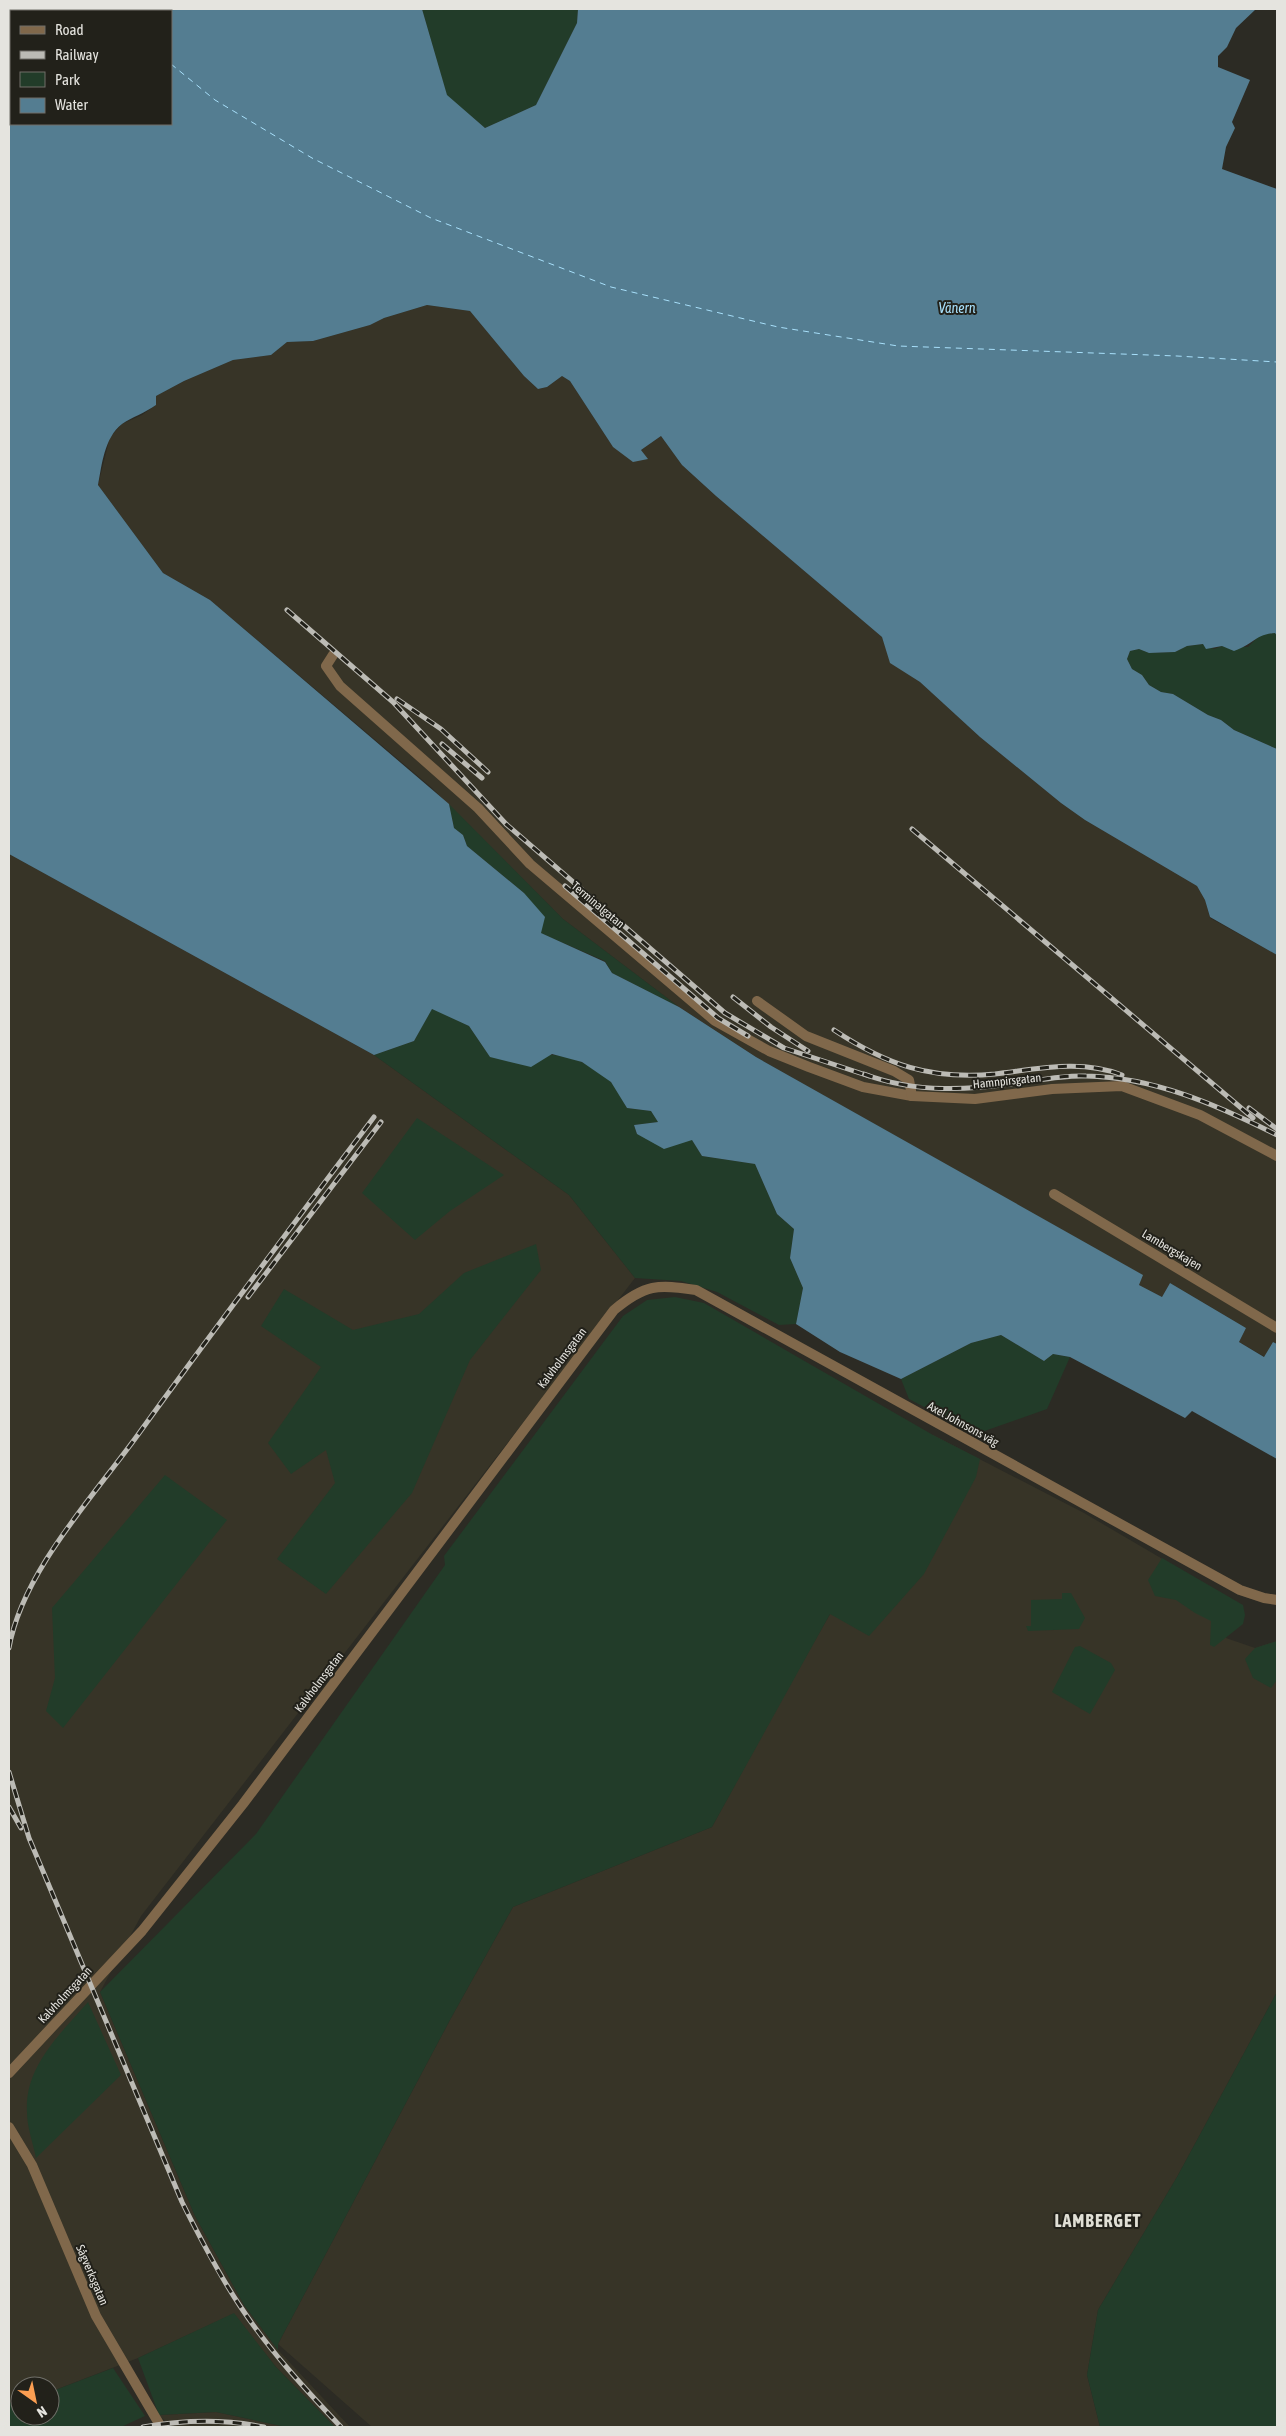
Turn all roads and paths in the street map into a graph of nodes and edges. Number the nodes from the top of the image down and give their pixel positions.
1 (333, 655) dead end
2 (757, 1001) dead end
3 (912, 1096) junction
4 (1277, 1156) edge
5 (1054, 1194) dead end
6 (634, 1293) joint
7 (1277, 1328) edge
8 (1277, 1600) edge
9 (9, 2073) edge
10 (9, 2127) edge
11 (161, 2427) edge

1 - 3 street, Terminalgatan
2 - 3 street
3 - 4 street, Hamnpirsgatan
5 - 7 street, Lambergskajen
6 - 8 street, Axel Johnsons väg
6 - 9 street, Kalvholmsgatan
10 - 11 street, Sågverksgatan

